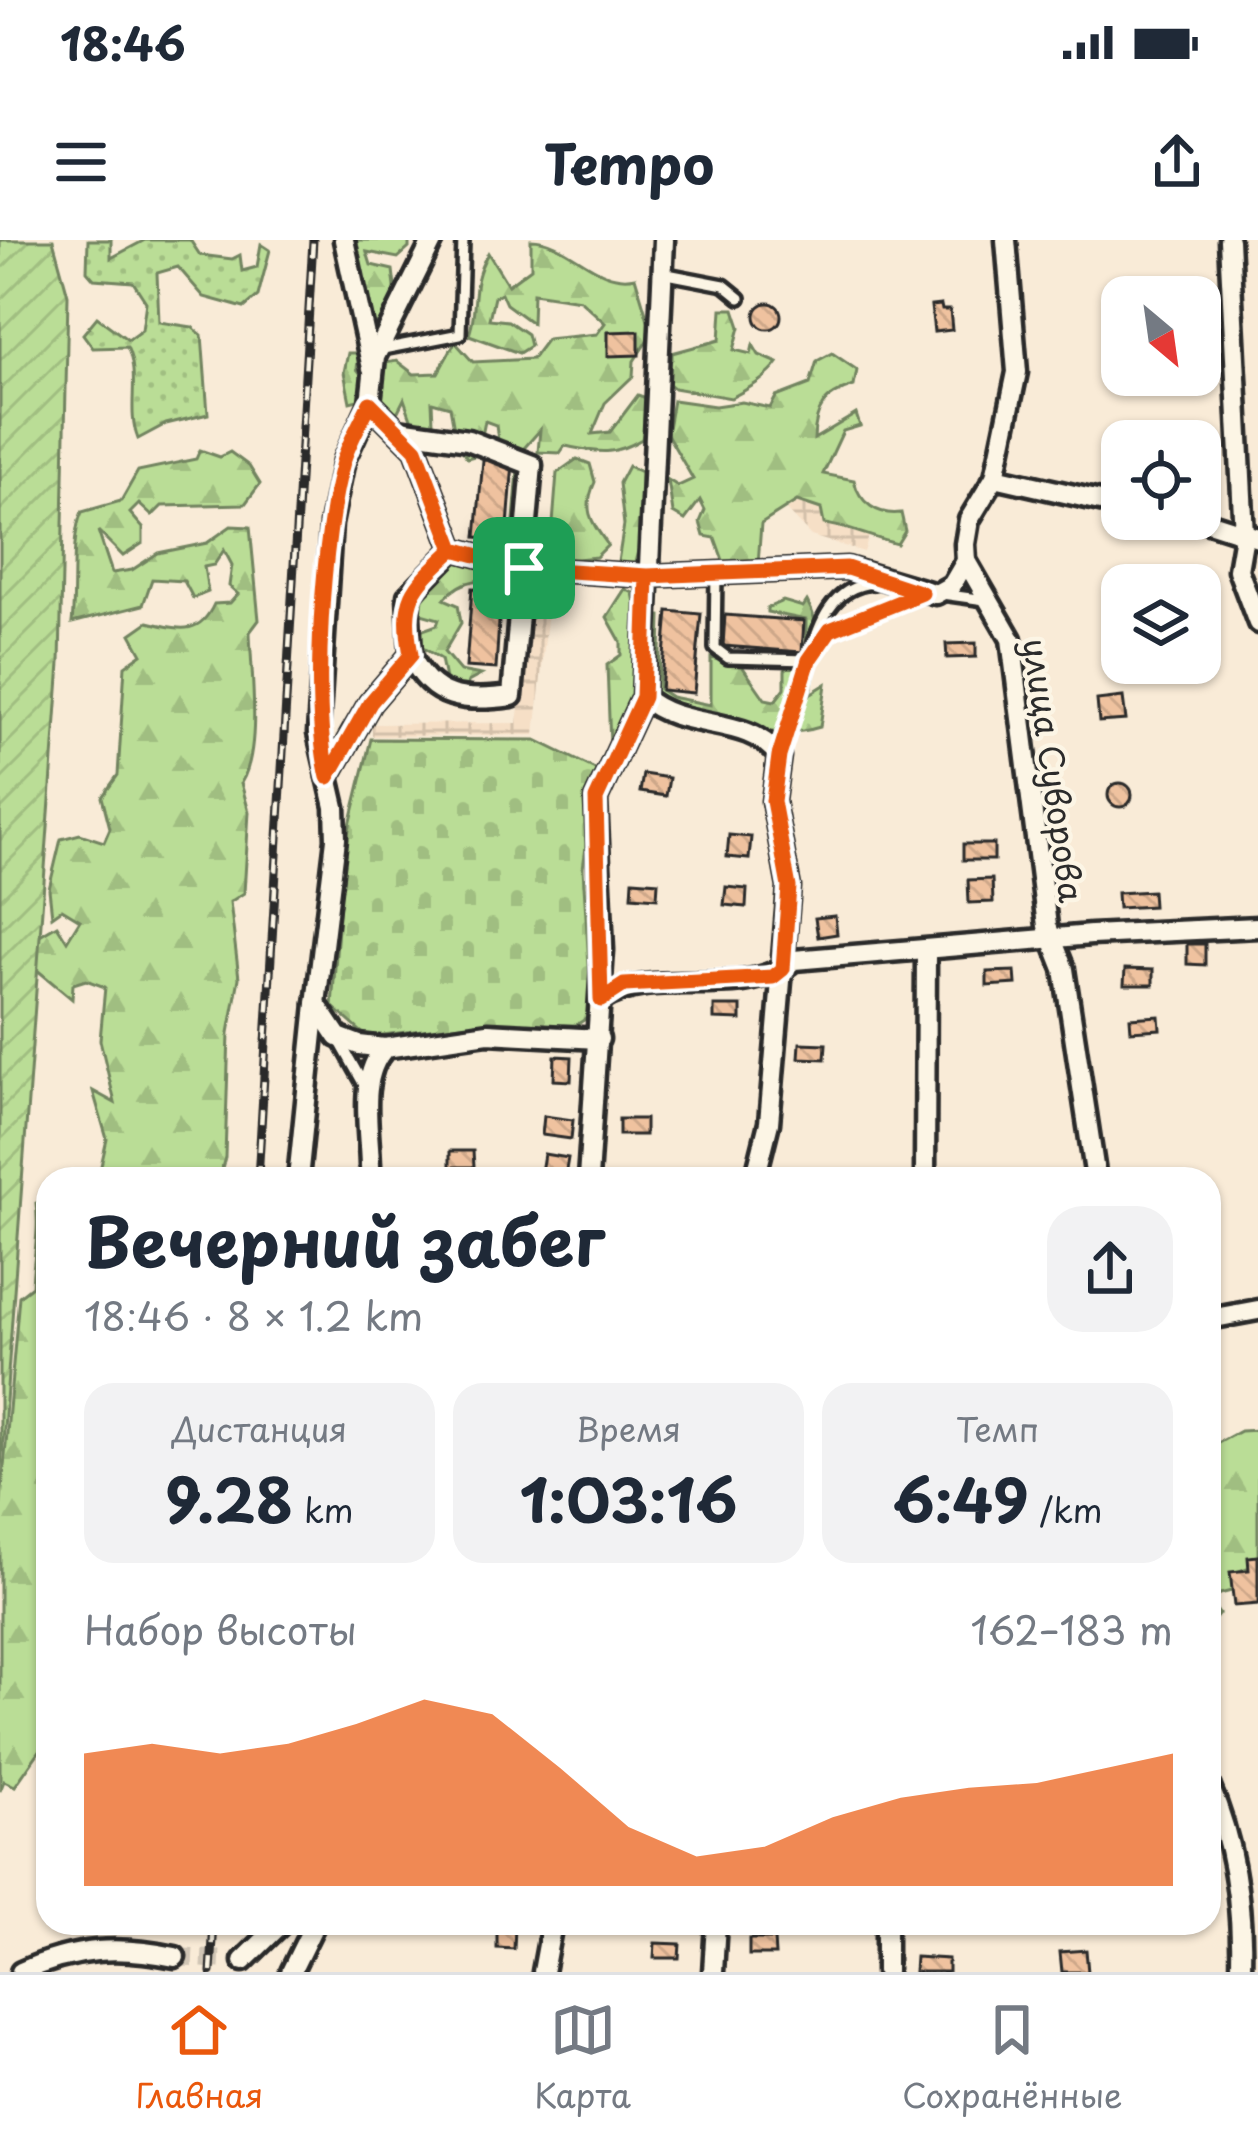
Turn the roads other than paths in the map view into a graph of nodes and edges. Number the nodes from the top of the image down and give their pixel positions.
1 (344, 240) edge
2 (433, 240) edge
3 (464, 240) edge
4 (664, 240) edge
5 (1006, 240) edge
6 (1229, 240) edge
7 (662, 273) junction
8 (740, 298) dead end
9 (373, 362) junction
10 (370, 403) junction
11 (399, 430) junction
12 (995, 477) junction
13 (1101, 501) edge
14 (1221, 526) edge
15 (1251, 536) edge
16 (454, 549) junction
17 (966, 561) junction
18 (524, 568) junction
19 (716, 573) junction
20 (647, 576) junction
21 (889, 584) junction
22 (929, 594) junction
23 (989, 601) junction
24 (1258, 622) edge
25 (411, 655) junction
26 (809, 660) junction
27 (643, 697) junction
28 (779, 756) junction
29 (328, 777) junction
30 (1258, 928) edge
31 (1051, 940) junction
32 (926, 951) junction
33 (783, 969) junction
34 (601, 1000) junction
35 (316, 1004) junction
36 (338, 1037) junction
37 (599, 1039) junction
38 (385, 1048) junction
39 (368, 1092) junction
40 (299, 1167) edge
41 (370, 1167) edge
42 (589, 1167) edge
43 (758, 1167) edge
44 (925, 1167) edge
45 (1094, 1167) edge
46 (1258, 1310) edge
47 (1221, 1317) edge
48 (1221, 1813) edge
49 (258, 1935) edge
50 (309, 1935) edge
51 (550, 1935) edge
52 (715, 1935) edge
53 (886, 1935) edge
54 (175, 1957) tunnel mouth
55 (242, 1964) edge
56 (21, 1972) edge
57 (291, 1972) edge
58 (543, 1972) edge
59 (712, 1972) edge
60 (886, 1972) edge
61 (1241, 1972) edge

1 - 9 street
2 - 9 street
3 - 9 lane
4 - 7 street
5 - 12 street
6 - 15 street
7 - 8 lane
7 - 20 street
9 - 10 street
10 - 11 street
10 - 29 street
11 - 16 street
11 - 18 street
12 - 13 street
12 - 17 street
14 - 15 street
15 - 24 street
16 - 18 street
16 - 25 street
17 - 22 street
17 - 23 street, улица Суворова
18 - 20 street
18 - 25 street
19 - 20 street
19 - 21 street
19 - 26 lane
20 - 27 street
21 - 22 street
21 - 26 lane
22 - 23 lane
22 - 26 lane
23 - 31 street, улица Суворова
25 - 29 street
26 - 28 lane
27 - 28 street
27 - 34 street
28 - 33 street
29 - 35 street
30 - 31 street
31 - 32 street
31 - 45 street, улица Суворова
32 - 33 street
32 - 44 street
33 - 34 street
33 - 43 street
34 - 37 street
35 - 36 street
35 - 40 street
36 - 38 street
36 - 39 lane
37 - 38 street
37 - 42 street
38 - 39 street
39 - 41 street
46 - 47 street
48 - 61 street
49 - 55 street
50 - 57 street
51 - 58 street
52 - 59 street
53 - 60 street
54 - 56 street

